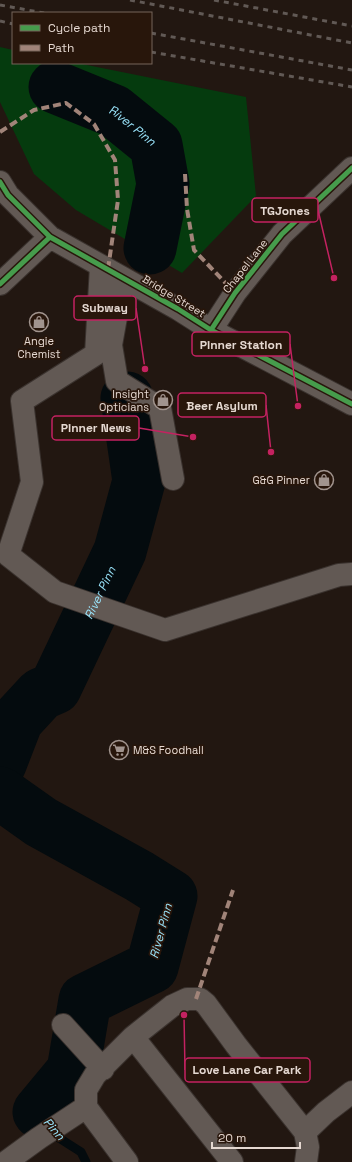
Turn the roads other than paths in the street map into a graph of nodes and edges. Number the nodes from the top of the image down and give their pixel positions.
1 (352, 168) edge
2 (0, 182) edge
3 (50, 236) junction
4 (101, 266) junction
5 (123, 278) junction
6 (0, 284) edge
7 (211, 330) junction
8 (352, 404) edge
9 (173, 479) dead end
10 (352, 574) edge
11 (63, 1025) dead end
12 (133, 1037) junction
13 (97, 1063) junction
14 (352, 1092) edge
15 (80, 1112) junction
16 (305, 1132) junction
17 (6, 1162) edge
18 (127, 1162) edge
19 (232, 1162) edge
20 (306, 1162) edge

1 - 7 street, Chapel Lane
2 - 3 street, Bridge Street
3 - 4 street, Bridge Street
3 - 6 street
4 - 5 street, Bridge Street
4 - 10 street
5 - 7 street, Bridge Street
5 - 9 street
7 - 8 street, Bridge Street
11 - 13 street
12 - 13 street
12 - 16 street
12 - 19 street
13 - 15 street
14 - 16 street
15 - 17 street
15 - 18 street
16 - 20 street

